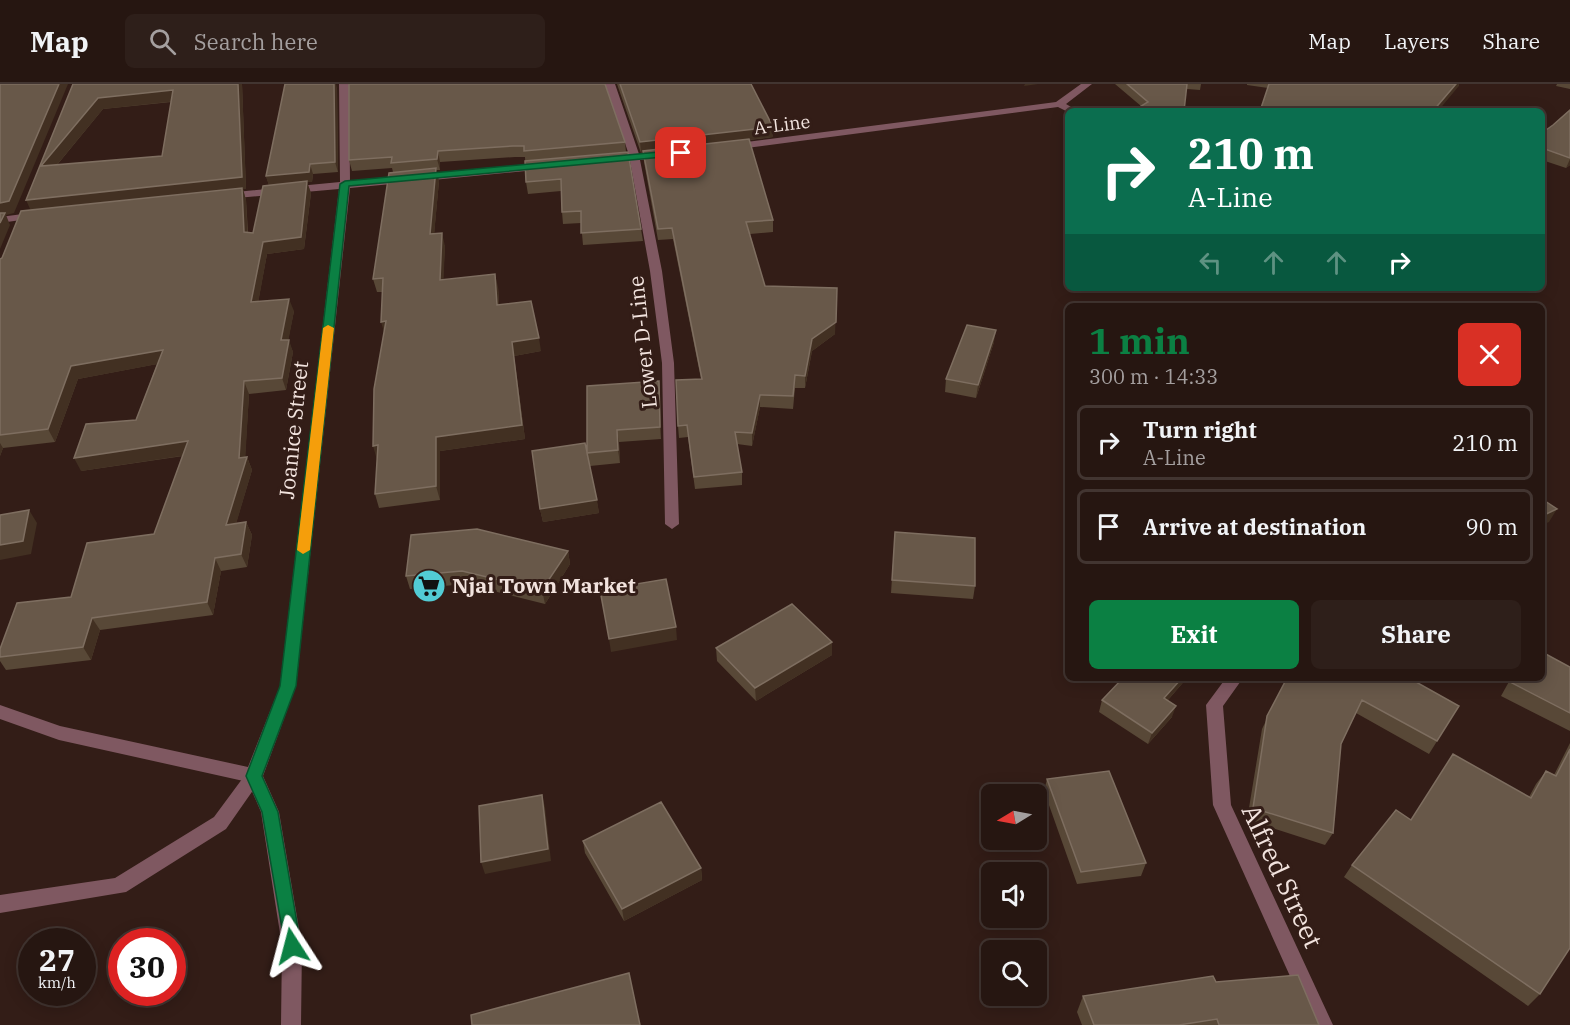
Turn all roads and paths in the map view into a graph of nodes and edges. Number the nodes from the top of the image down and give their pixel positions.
1 (344, 84) edge
2 (610, 84) edge
3 (1087, 84) edge
4 (1059, 104) junction
5 (1067, 108) edge
6 (716, 149) edge
7 (670, 154) edge
8 (635, 158) junction
9 (600, 161) edge
10 (554, 165) edge
11 (345, 184) junction
12 (218, 197) edge
13 (26, 206) edge
14 (45, 215) edge
15 (0, 220) edge
16 (20, 222) junction
17 (672, 524) dead end
18 (1233, 681) edge
19 (0, 712) edge
20 (254, 776) junction
21 (0, 904) edge
22 (291, 1025) edge
23 (1323, 1025) edge

1 - 11 street, Joanice Street
2 - 8 street, Lower D-Line
3 - 4 street
4 - 5 street
4 - 6 street, A-Line
7 - 8 street
8 - 9 street
8 - 17 street, Lower D-Line
10 - 11 street
11 - 12 street
11 - 20 street, Joanice Street
13 - 16 street
14 - 16 street
15 - 16 street
18 - 23 street, Alfred Street
19 - 20 street
20 - 21 street, Joanice Street
20 - 22 street

